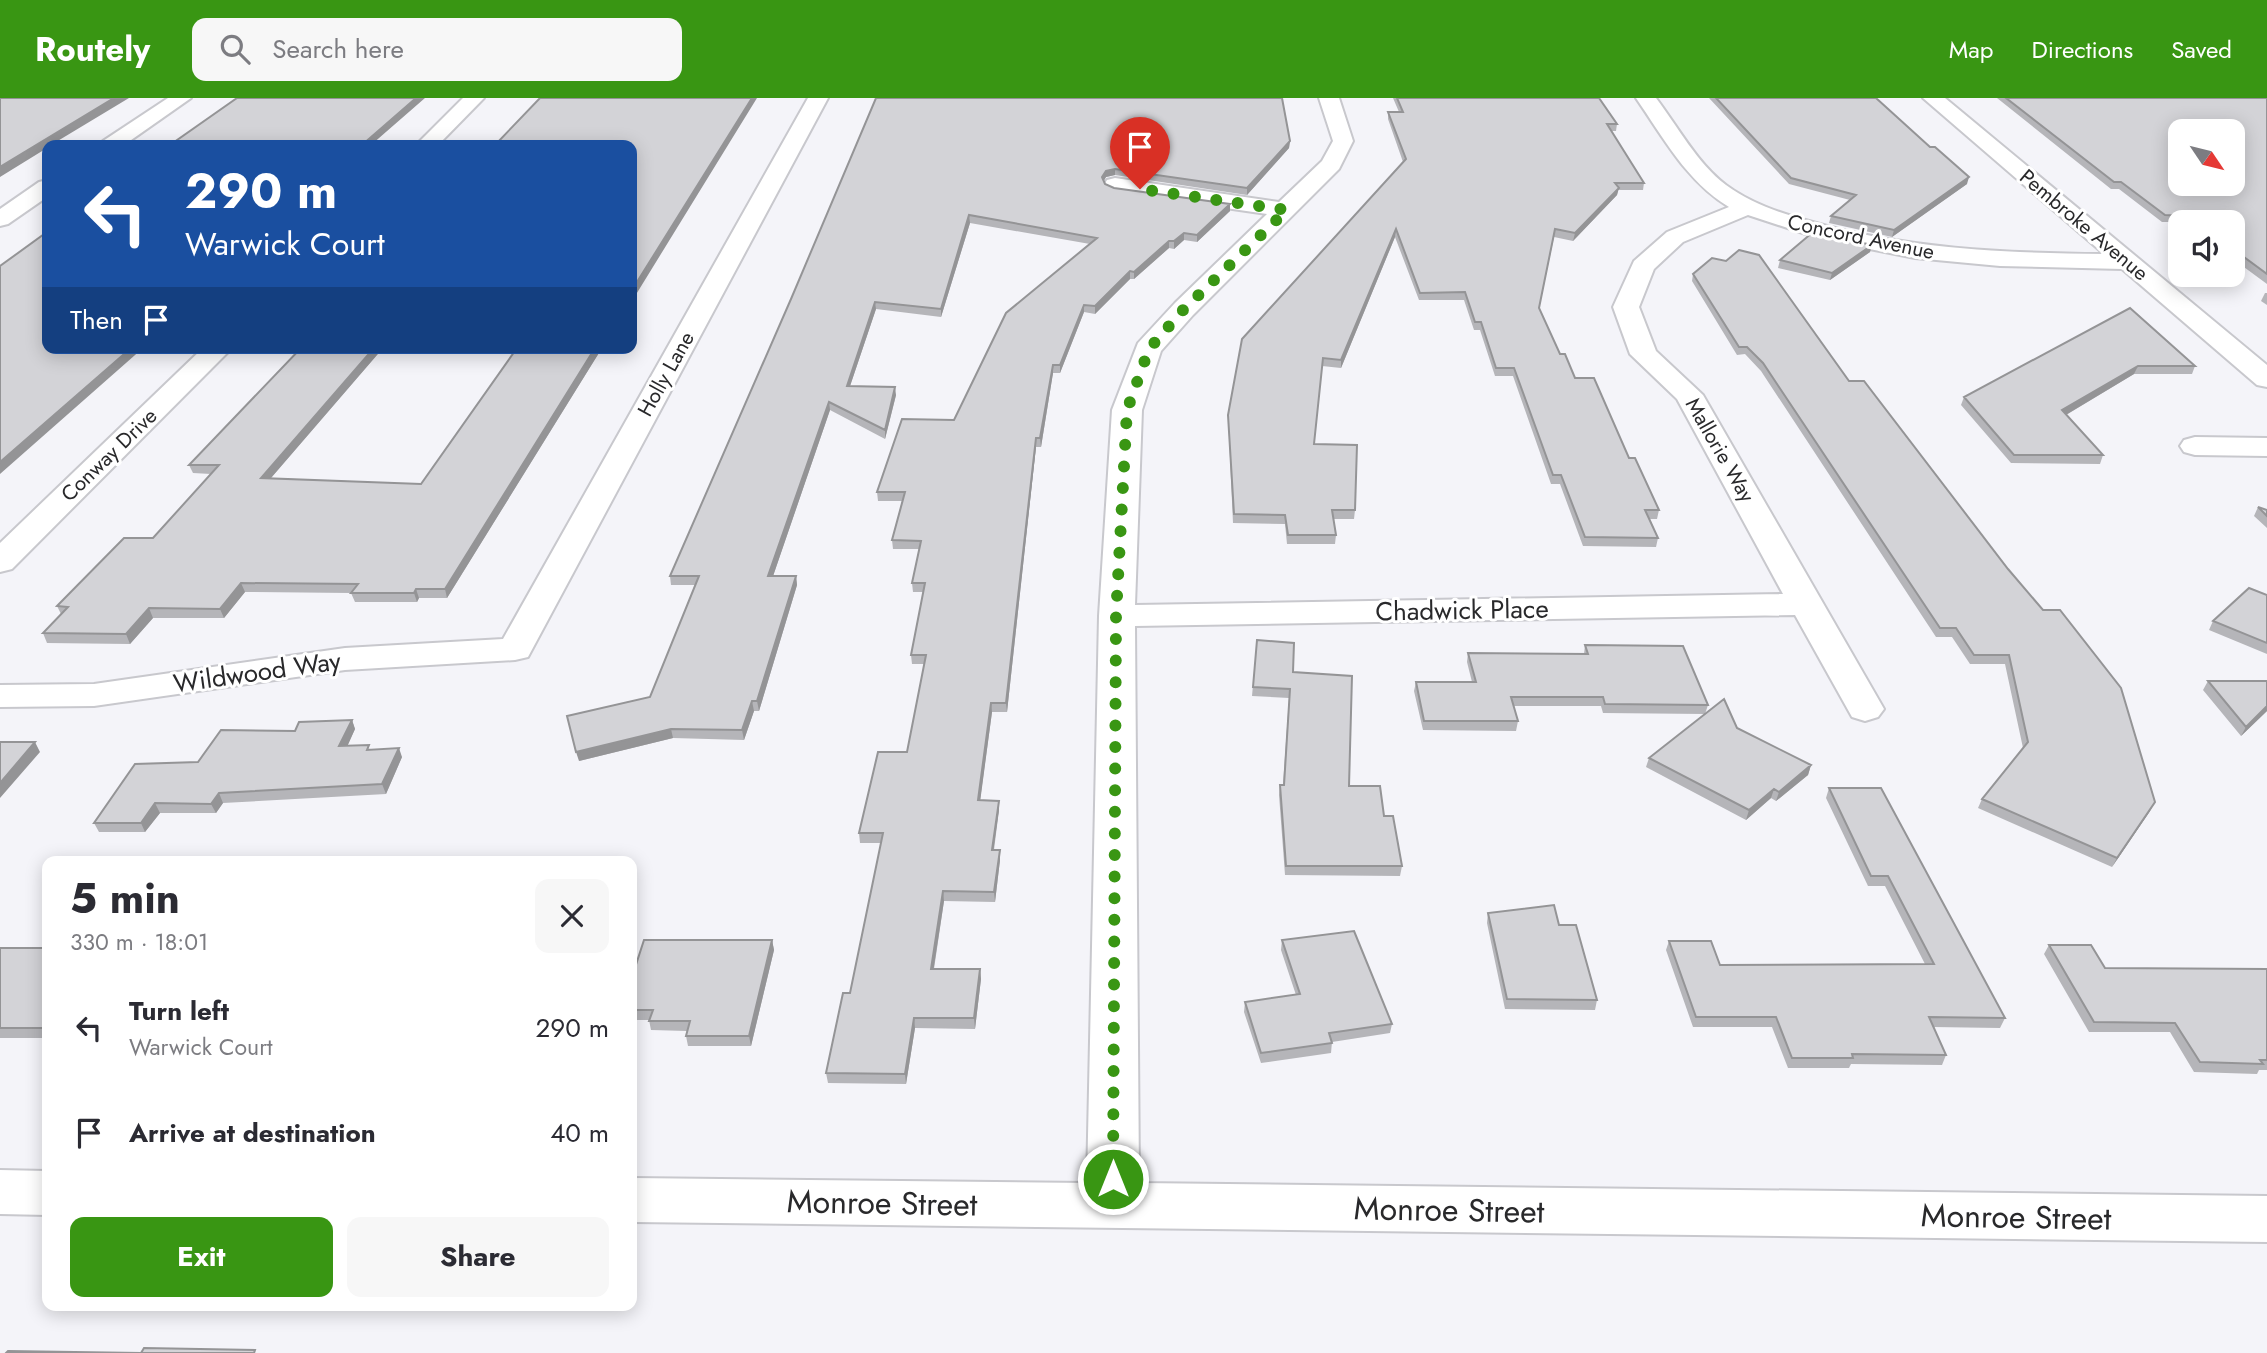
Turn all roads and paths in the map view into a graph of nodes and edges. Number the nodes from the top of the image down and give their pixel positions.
1 (181, 98) edge
2 (474, 98) edge
3 (818, 98) edge
4 (1329, 98) edge
5 (1646, 98) edge
6 (1933, 98) edge
7 (118, 140) edge
8 (431, 140) edge
9 (1115, 185) edge
10 (42, 190) edge
11 (1746, 208) junction
12 (1287, 210) junction
13 (0, 219) edge
14 (2128, 262) junction
15 (213, 354) edge
16 (2267, 379) edge
17 (2195, 446) dead end
18 (2267, 447) edge
19 (0, 562) edge
20 (1807, 604) junction
21 (1116, 616) junction
22 (514, 649) joint
23 (0, 696) edge
24 (1865, 709) dead end
25 (0, 1192) edge
26 (42, 1193) edge
27 (637, 1200) edge
28 (1113, 1206) junction
29 (2267, 1219) edge

1 - 7 street
2 - 8 street
3 - 22 street, Holly Lane
4 - 12 street
5 - 11 street, Concord Avenue
6 - 14 street, Pembroke Avenue
9 - 12 street
10 - 13 street
11 - 14 street, Concord Avenue
11 - 20 street, Mallorie Way
12 - 21 street
14 - 16 street, Pembroke Avenue
15 - 19 street, Conway Drive
17 - 18 street
20 - 21 street, Chadwick Place
20 - 24 street, Mallorie Way
21 - 28 street
22 - 23 street, Wildwood Way
25 - 26 street
27 - 28 street, Monroe Street
28 - 29 street, Monroe Street

